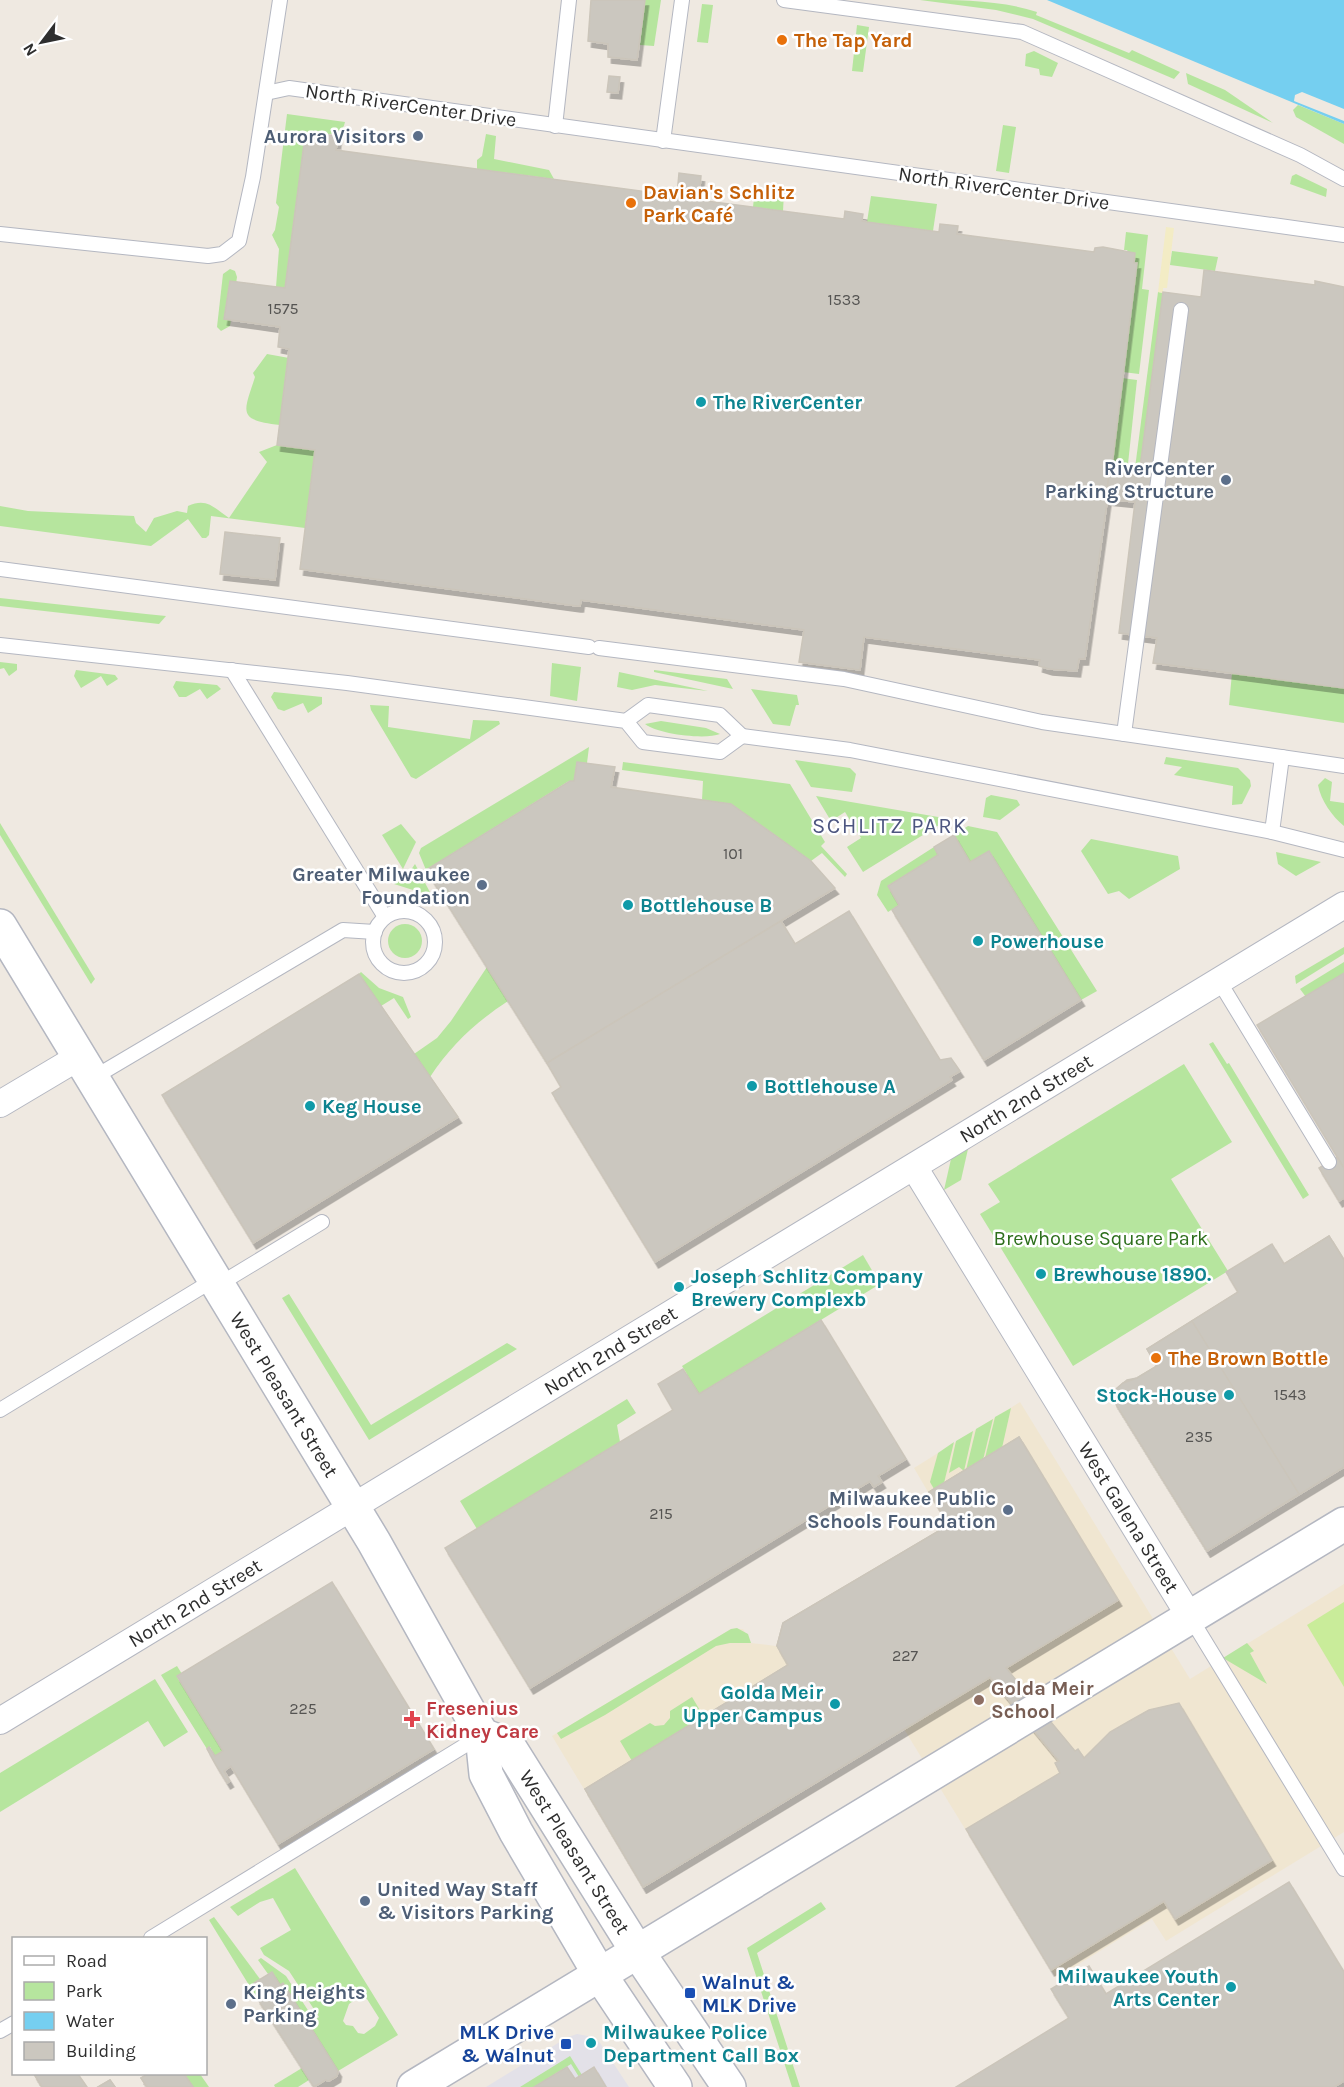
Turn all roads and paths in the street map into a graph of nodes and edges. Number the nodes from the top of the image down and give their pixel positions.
1 (280, 0) edge
2 (569, 0) edge
3 (682, 0) edge
4 (784, 0) edge
5 (266, 93) junction
6 (555, 126) junction
7 (663, 141) junction
8 (1344, 179) edge
9 (0, 234) edge
10 (1344, 235) edge
11 (1181, 310) dead end
12 (0, 569) edge
13 (0, 645) edge
14 (232, 670) junction
15 (626, 721) junction
16 (1124, 734) junction
17 (742, 736) junction
18 (1282, 757) junction
19 (1344, 766) edge
20 (1272, 832) junction
21 (1344, 850) edge
22 (1344, 905) edge
23 (385, 917) junction
24 (0, 926) edge
25 (375, 932) junction
26 (1219, 981) junction
27 (86, 1067) junction
28 (0, 1104) edge
29 (1329, 1162) dead end
30 (914, 1167) junction
31 (322, 1222) dead end
32 (217, 1282) junction
33 (0, 1410) edge
34 (353, 1507) junction
35 (1344, 1524) edge
36 (1190, 1617) junction
37 (0, 1721) edge
38 (482, 1735) junction
39 (1344, 1869) edge
40 (153, 1937) edge
41 (637, 1951) junction
42 (600, 1975) junction
43 (414, 2087) edge
44 (675, 2087) edge
45 (729, 2087) edge

1 - 5 lane
2 - 6 lane
3 - 7 lane
4 - 8 lane
5 - 6 lane, North RiverCenter Drive
5 - 9 lane
6 - 7 lane, North RiverCenter Drive
7 - 10 lane, North RiverCenter Drive
11 - 16 lane
12 - 16 lane
13 - 14 lane
14 - 15 lane
14 - 23 lane
15 - 17 lane
15 - 17 lane
16 - 18 lane
17 - 20 lane
18 - 19 lane
18 - 20 lane
20 - 21 lane
22 - 26 street, North 2nd Street
23 - 25 lane
23 - 25 lane
24 - 27 street, West Pleasant Street
25 - 27 lane
26 - 29 lane
26 - 30 street, North 2nd Street
27 - 28 street
27 - 32 street, West Pleasant Street
30 - 34 street, North 2nd Street
30 - 36 street, West Galena Street
31 - 32 lane
32 - 33 lane
32 - 34 street, West Pleasant Street
34 - 37 street, North 2nd Street
34 - 38 street, West Pleasant Street
35 - 36 street
36 - 39 lane, West Galena Street
36 - 41 street
38 - 40 lane
38 - 41 street, West Pleasant Street
38 - 42 street, West Pleasant Street
41 - 42 street
41 - 45 street, West Pleasant Street
42 - 43 street
42 - 44 street, West Pleasant Street

